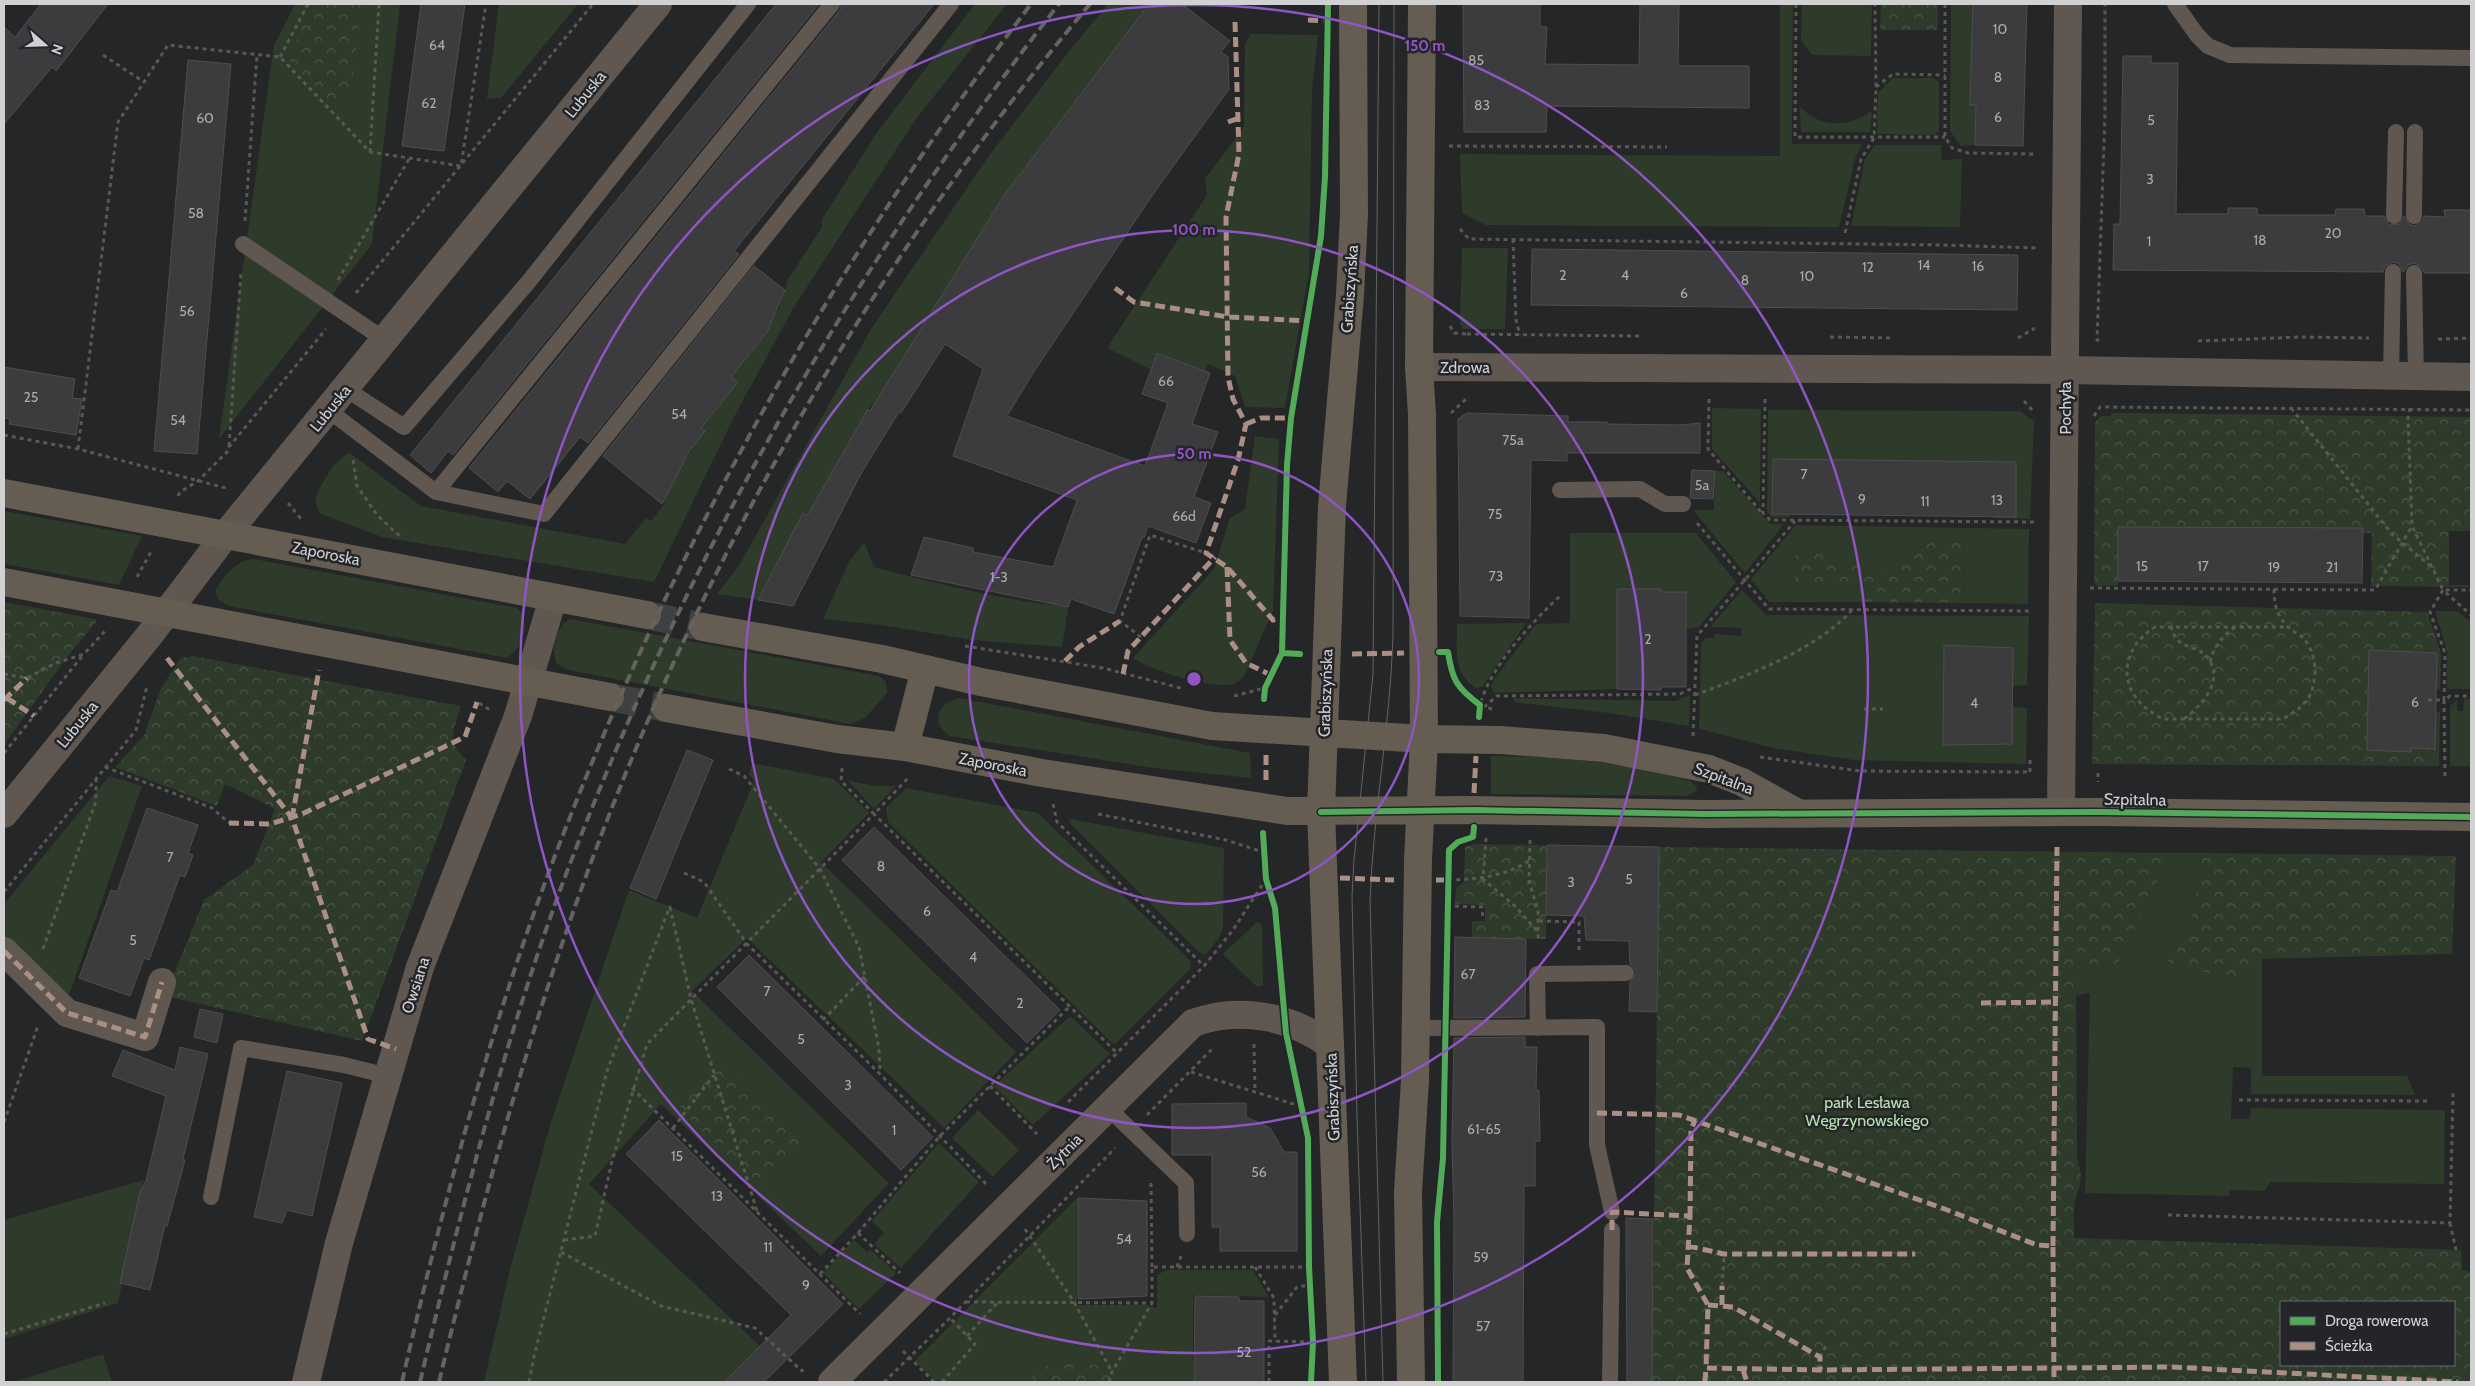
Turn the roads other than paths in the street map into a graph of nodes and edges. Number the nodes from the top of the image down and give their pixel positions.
1 (658, 4) edge
2 (748, 4) edge
3 (832, 4) edge
4 (951, 4) edge
5 (1353, 4) edge
6 (1422, 4) edge
7 (2068, 4) edge
8 (2175, 4) edge
9 (2471, 58) edge
10 (2396, 132) dead end
11 (2415, 132) dead end
12 (2394, 216) dead end
13 (2414, 216) dead end
14 (244, 244) dead end
15 (2393, 272) dead end
16 (2414, 272) dead end
17 (385, 340) junction
18 (1419, 367) junction
19 (2065, 370) junction
20 (2403, 376) junction
21 (2471, 377) edge
22 (346, 389) junction
23 (338, 417) junction
24 (1560, 490) dead end
25 (436, 492) junction
26 (4, 493) edge
27 (1683, 504) road end
28 (227, 534) junction
29 (4, 582) edge
30 (553, 598) junction
31 (167, 612) junction
32 (647, 615) tunnel mouth
33 (703, 627) tunnel mouth
34 (925, 669) junction
35 (529, 682) junction
36 (610, 696) tunnel mouth
37 (666, 708) tunnel mouth
38 (1324, 734) junction
39 (1424, 739) junction
40 (905, 747) junction
41 (1420, 810) junction
42 (1322, 812) junction
43 (2061, 812) junction
44 (1798, 813) junction
45 (4, 814) edge
46 (2471, 817) edge
47 (4, 951) edge
48 (1626, 973) dead end
49 (162, 982) dead end
50 (1417, 1028) junction
51 (1538, 1028) junction
52 (1330, 1044) junction
53 (388, 1076) junction
54 (1108, 1108) junction
55 (211, 1197) dead end
56 (1612, 1212) dead end
57 (1612, 1230) dead end
58 (1187, 1234) dead end
59 (306, 1382) edge
60 (832, 1382) edge
61 (1343, 1382) edge
62 (1410, 1382) edge
63 (1610, 1382) edge

1 - 17 street, Lubuska
2 - 22 lane
3 - 25 lane
4 - 25 lane
5 - 38 main road, Grabiszyńska
6 - 18 main road
7 - 19 street, Pochyła
8 - 9 lane
10 - 12 lane
11 - 13 lane
14 - 17 lane
15 - 20 lane
16 - 20 lane
17 - 22 street, Lubuska
18 - 19 street, Zdrowa
18 - 39 main road
19 - 20 street, Zdrowa
19 - 43 street, Pochyła
20 - 21 street, Zdrowa
22 - 23 street, Lubuska
23 - 25 lane
23 - 28 street, Lubuska
24 - 27 lane
26 - 28 main road, Zaporoska
28 - 30 main road, Zaporoska
28 - 31 street, Lubuska
29 - 31 main road
30 - 32 main road, Zaporoska
30 - 35 street, Owsiana
31 - 35 main road
31 - 45 street, Lubuska
33 - 34 main road
34 - 38 main road
34 - 40 main road
35 - 36 main road
35 - 53 street, Owsiana
37 - 40 main road, Zaporoska
38 - 39 main road, Szpitalna
38 - 42 main road, Grabiszyńska
39 - 41 main road
39 - 44 main road, Szpitalna
40 - 42 main road, Zaporoska
41 - 42 main road, Zaporoska
41 - 44 main road
41 - 50 main road
42 - 52 main road, Grabiszyńska
43 - 44 main road, Szpitalna
43 - 46 main road, Szpitalna
47 - 49 street
48 - 51 lane
50 - 51 lane
50 - 62 main road
51 - 56 lane
52 - 54 street, Żytnia
52 - 61 main road, Grabiszyńska
53 - 55 lane
53 - 59 street, Owsiana
54 - 58 lane
54 - 60 street, Żytnia
57 - 63 lane

